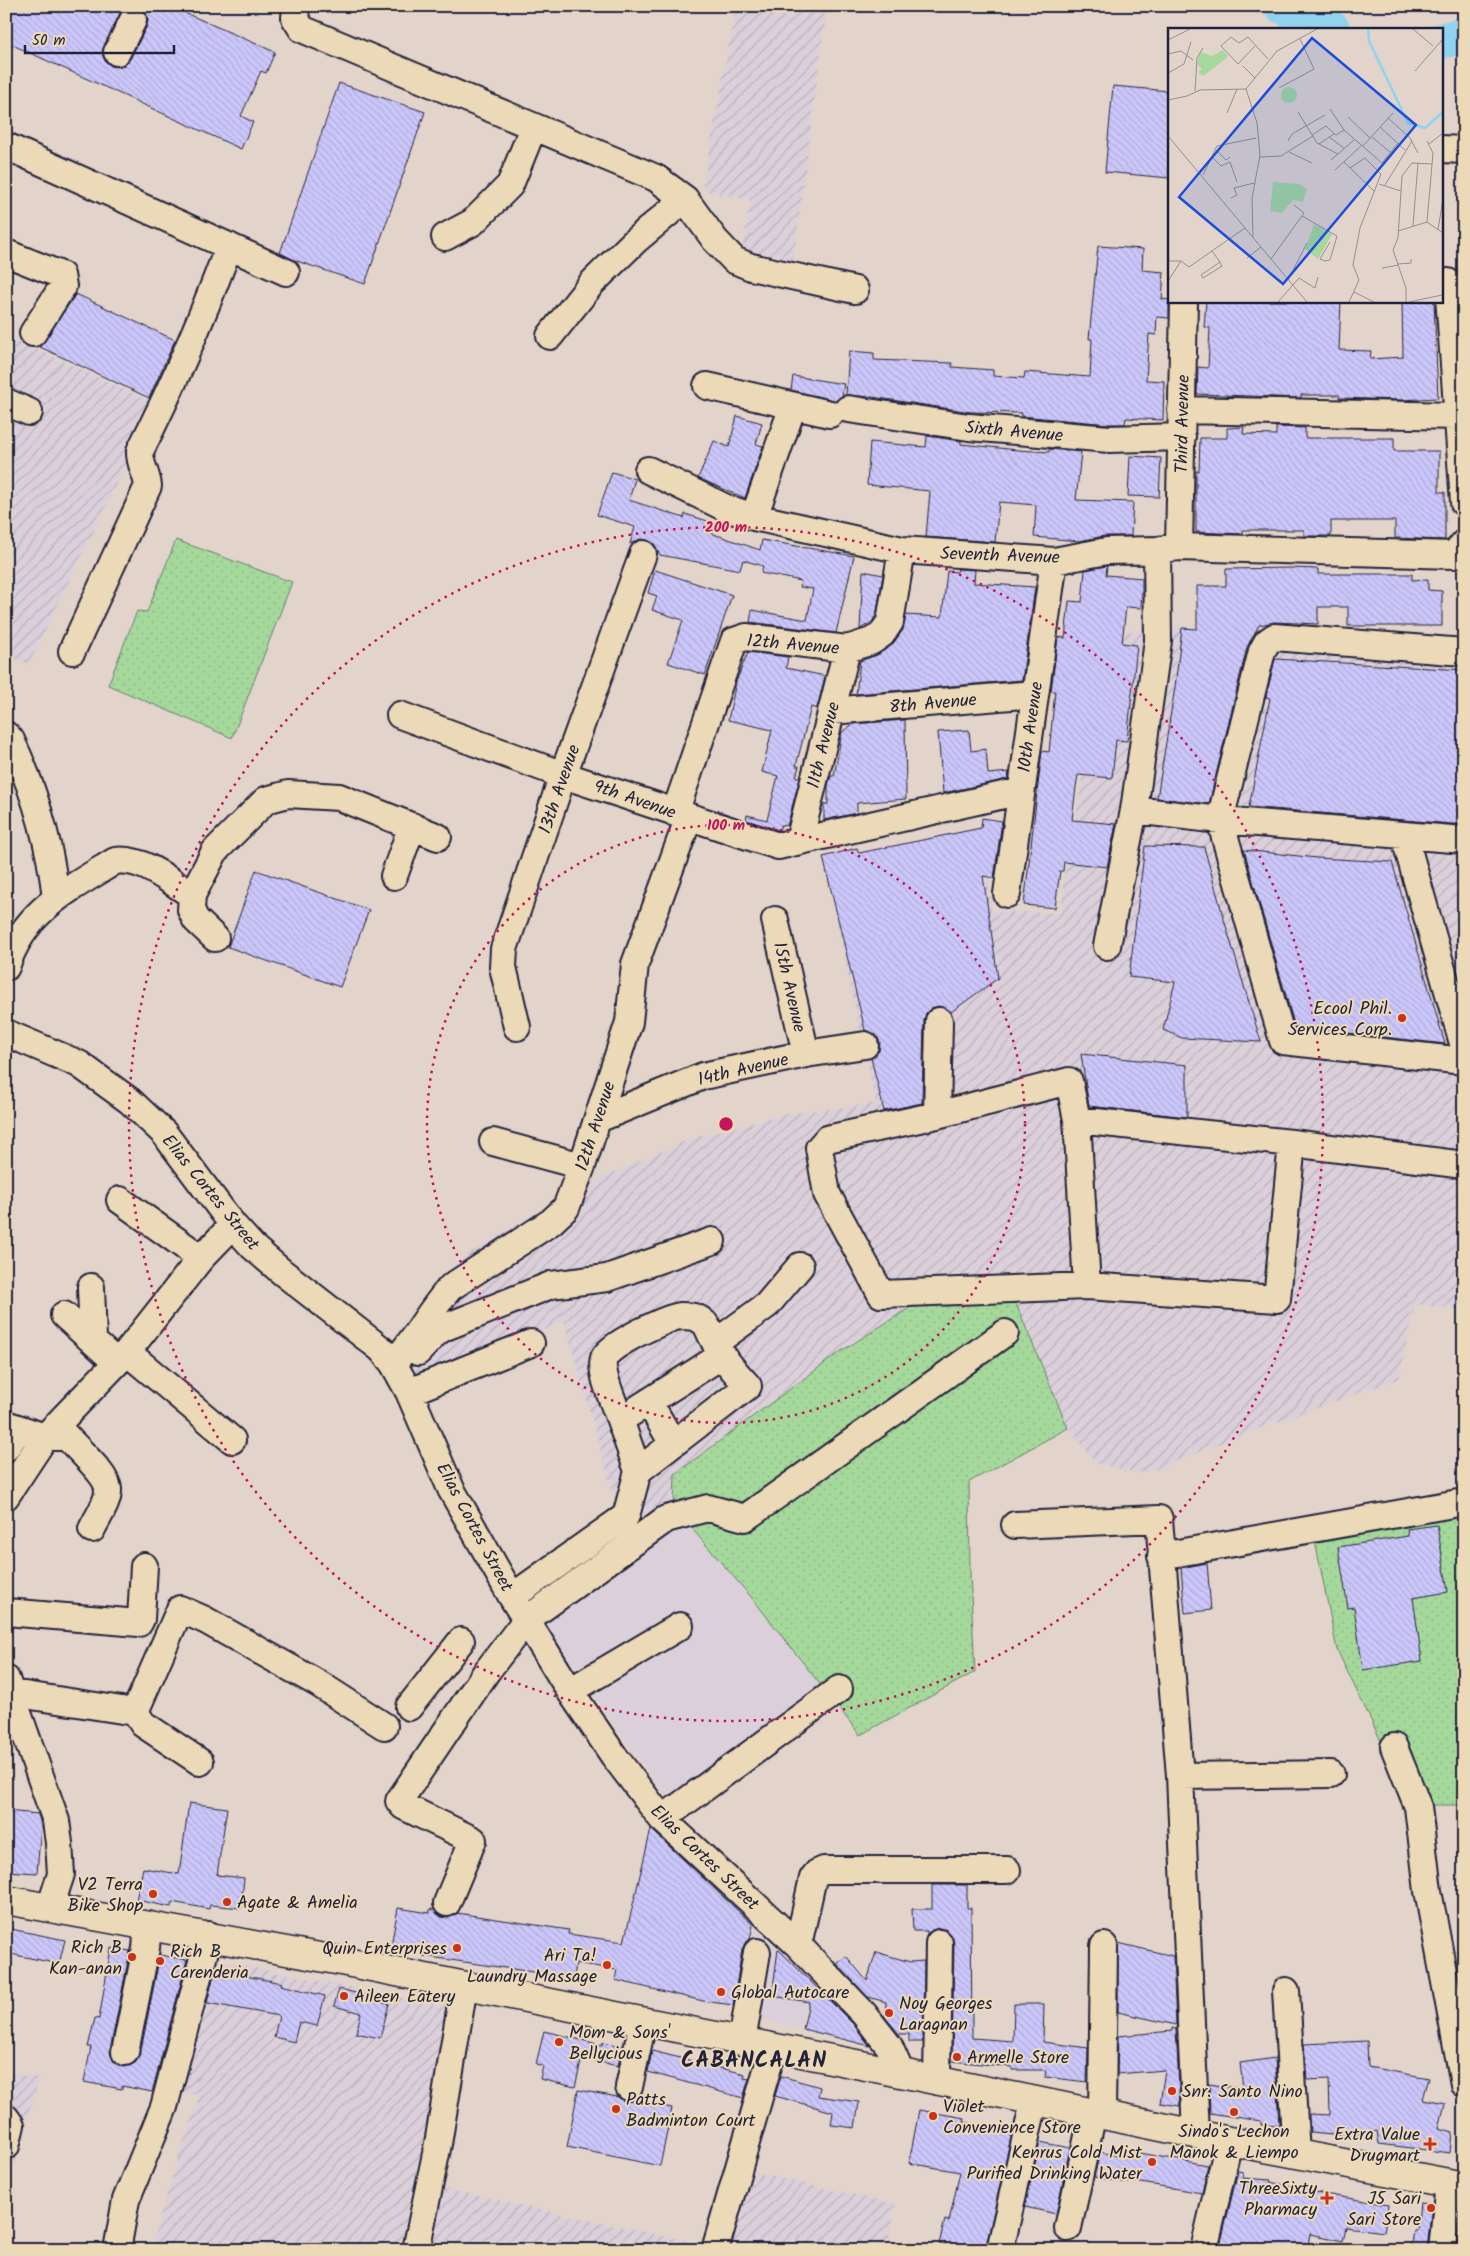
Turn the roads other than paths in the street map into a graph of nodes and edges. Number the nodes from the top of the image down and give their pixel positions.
1 (296, 6) edge
2 (133, 20) dead end
3 (117, 52) dead end
4 (533, 128) junction
5 (6, 146) edge
6 (1442, 149) edge
7 (1464, 150) edge
8 (685, 199) junction
9 (445, 237) dead end
10 (229, 246) junction
11 (6, 253) edge
12 (286, 272) dead end
13 (1451, 283) edge
14 (855, 290) dead end
15 (1184, 302) edge
16 (33, 333) dead end
17 (550, 336) dead end
18 (707, 386) dead end
19 (793, 406) junction
20 (1181, 410) junction
21 (1457, 416) junction
22 (1182, 437) junction
23 (648, 470) dead end
24 (1464, 504) edge
25 (754, 517) junction
26 (1168, 549) junction
27 (1459, 549) edge
28 (902, 550) junction
29 (643, 554) dead end
30 (1054, 560) junction
31 (847, 650) junction
32 (72, 651) dead end
33 (1464, 652) edge
34 (1035, 694) junction
35 (831, 711) junction
36 (400, 715) dead end
37 (6, 734) edge
38 (563, 775) junction
39 (1021, 791) junction
40 (1134, 810) junction
41 (682, 815) junction
42 (1220, 820) junction
43 (412, 826) junction
44 (1404, 835) junction
45 (438, 837) dead end
46 (1464, 840) edge
47 (799, 841) junction
48 (394, 876) dead end
49 (1007, 894) dead end
50 (192, 895) junction
51 (56, 898) junction
52 (775, 920) dead end
53 (215, 938) dead end
54 (1107, 946) dead end
55 (6, 967) edge
56 (939, 1021) dead end
57 (517, 1027) dead end
58 (6, 1033) edge
59 (865, 1044) dead end
60 (1464, 1047) edge
61 (806, 1054) junction
62 (1464, 1061) edge
63 (937, 1114) junction
64 (598, 1119) junction
65 (1077, 1120) junction
66 (493, 1142) dead end
67 (1292, 1143) junction
68 (1464, 1165) edge
69 (582, 1166) junction
70 (120, 1200) dead end
71 (233, 1225) junction
72 (712, 1241) dead end
73 (201, 1258) junction
74 (800, 1266) dead end
75 (1087, 1286) junction
76 (91, 1287) dead end
77 (64, 1315) dead end
78 (1005, 1332) dead end
79 (93, 1339) junction
80 (531, 1343) dead end
81 (718, 1350) junction
82 (122, 1357) junction
83 (400, 1377) junction
84 (649, 1402) junction
85 (99, 1404) dead end
86 (620, 1420) junction
87 (11, 1433) edge
88 (56, 1437) junction
89 (232, 1440) dead end
90 (673, 1444) junction
91 (638, 1471) junction
92 (6, 1496) edge
93 (1464, 1502) edge
94 (1015, 1525) dead end
95 (92, 1529) dead end
96 (1161, 1556) junction
97 (144, 1566) dead end
98 (512, 1597) junction
99 (6, 1612) edge
100 (526, 1620) junction
101 (680, 1626) dead end
102 (479, 1683) junction
103 (9, 1686) edge
104 (839, 1689) dead end
105 (570, 1691) junction
106 (409, 1707) dead end
107 (135, 1712) junction
108 (384, 1726) dead end
109 (1394, 1747) dead end
110 (200, 1762) dead end
111 (1331, 1774) dead end
112 (1180, 1776) junction
113 (662, 1820) junction
114 (1007, 1870) dead end
115 (6, 1900) edge
116 (447, 1903) dead end
117 (50, 1908) junction
118 (148, 1925) junction
119 (209, 1935) junction
120 (939, 1943) dead end
121 (798, 1945) junction
122 (1104, 1946) dead end
123 (757, 1952) dead end
124 (464, 1986) junction
125 (1286, 1991) dead end
126 (643, 2022) junction
127 (742, 2042) junction
128 (773, 2049) junction
129 (125, 2052) dead end
130 (901, 2073) junction
131 (937, 2081) junction
132 (1464, 2084) edge
133 (629, 2088) dead end
134 (1034, 2102) junction
135 (1098, 2114) junction
136 (6, 2118) edge
137 (1196, 2134) junction
138 (1229, 2141) junction
139 (6, 2146) edge
140 (1296, 2154) junction
141 (1456, 2184) edge
142 (1068, 2228) dead end
143 (117, 2250) edge
144 (416, 2250) edge
145 (715, 2250) edge
146 (1000, 2250) edge
147 (1204, 2250) edge
148 (1442, 2250) edge

1 - 4 street
2 - 3 street
4 - 8 street
4 - 9 street
5 - 10 street
6 - 7 street
8 - 14 street
8 - 17 street
10 - 12 street
10 - 32 street
11 - 16 street
13 - 21 street
15 - 20 street, Third Avenue
18 - 19 street, Sixth Avenue
19 - 22 street, Sixth Avenue
19 - 25 street
20 - 21 street
20 - 22 street, Third Avenue
21 - 24 street
22 - 26 street, Third Avenue
23 - 25 street, Seventh Avenue
25 - 28 street, Seventh Avenue
26 - 27 street, Seventh Avenue
26 - 30 street, Seventh Avenue
26 - 40 street, Third Avenue
28 - 30 street, Seventh Avenue
28 - 31 street, 12th Avenue
29 - 38 street, 13th Avenue
30 - 34 street, 10th Avenue
31 - 35 street, 11th Avenue
31 - 41 street, 12th Avenue
33 - 42 street
34 - 35 street, 8th Avenue
34 - 39 street, 10th Avenue
35 - 47 street, 11th Avenue
36 - 38 street, 9th Avenue
37 - 51 street
38 - 41 street, 9th Avenue
38 - 57 street, 13th Avenue
39 - 47 street, 9th Avenue
39 - 49 street, 10th Avenue
40 - 42 street
40 - 54 street, Third Avenue
41 - 47 street, 9th Avenue
41 - 64 street, 12th Avenue
42 - 44 street
42 - 62 street
43 - 45 street
43 - 48 street
43 - 50 street
44 - 46 street
44 - 60 street
50 - 51 street
50 - 53 street
51 - 55 street
52 - 61 street, 15th Avenue
56 - 63 street
58 - 71 street, Elias Cortes Street
59 - 61 street, 14th Avenue
61 - 64 street, 14th Avenue
63 - 65 street
63 - 75 street
64 - 69 street, 12th Avenue
65 - 67 street
65 - 75 street
66 - 69 street
67 - 68 street
67 - 75 street
69 - 83 street, 12th Avenue
70 - 73 street
71 - 73 street
71 - 83 street, Elias Cortes Street
72 - 83 street
73 - 82 street
74 - 81 street
76 - 79 street
77 - 79 street
78 - 100 street
79 - 82 street
80 - 83 street
81 - 84 street
81 - 86 street
81 - 90 street
82 - 88 street
82 - 89 street
83 - 98 street, Elias Cortes Street
84 - 86 street
84 - 90 street
85 - 88 street
86 - 91 street
87 - 88 street
88 - 92 street
88 - 95 street
90 - 91 street
91 - 98 street
93 - 96 street
94 - 96 street
96 - 112 street
97 - 99 street
98 - 100 street, Elias Cortes Street
100 - 102 street
100 - 105 street, Elias Cortes Street
101 - 105 street
102 - 106 street
102 - 116 street
103 - 107 street
103 - 117 street
104 - 113 street
105 - 113 street, Elias Cortes Street
107 - 108 street
107 - 110 street
109 - 132 street
111 - 112 street
112 - 137 street
113 - 121 street, Elias Cortes Street
114 - 121 street
115 - 117 main road
117 - 118 main road
118 - 119 main road
118 - 129 street
119 - 124 main road
119 - 143 street
120 - 131 street
121 - 130 street, Elias Cortes Street
122 - 135 street
123 - 127 street
124 - 126 main road
124 - 144 street
125 - 140 street
126 - 127 main road
126 - 133 street
127 - 128 main road
128 - 130 main road
128 - 145 street
130 - 131 main road
131 - 134 main road
134 - 135 main road
134 - 146 street
135 - 137 main road
135 - 142 street
136 - 139 street
137 - 138 main road
138 - 140 main road
138 - 147 street
140 - 141 main road
141 - 148 street

